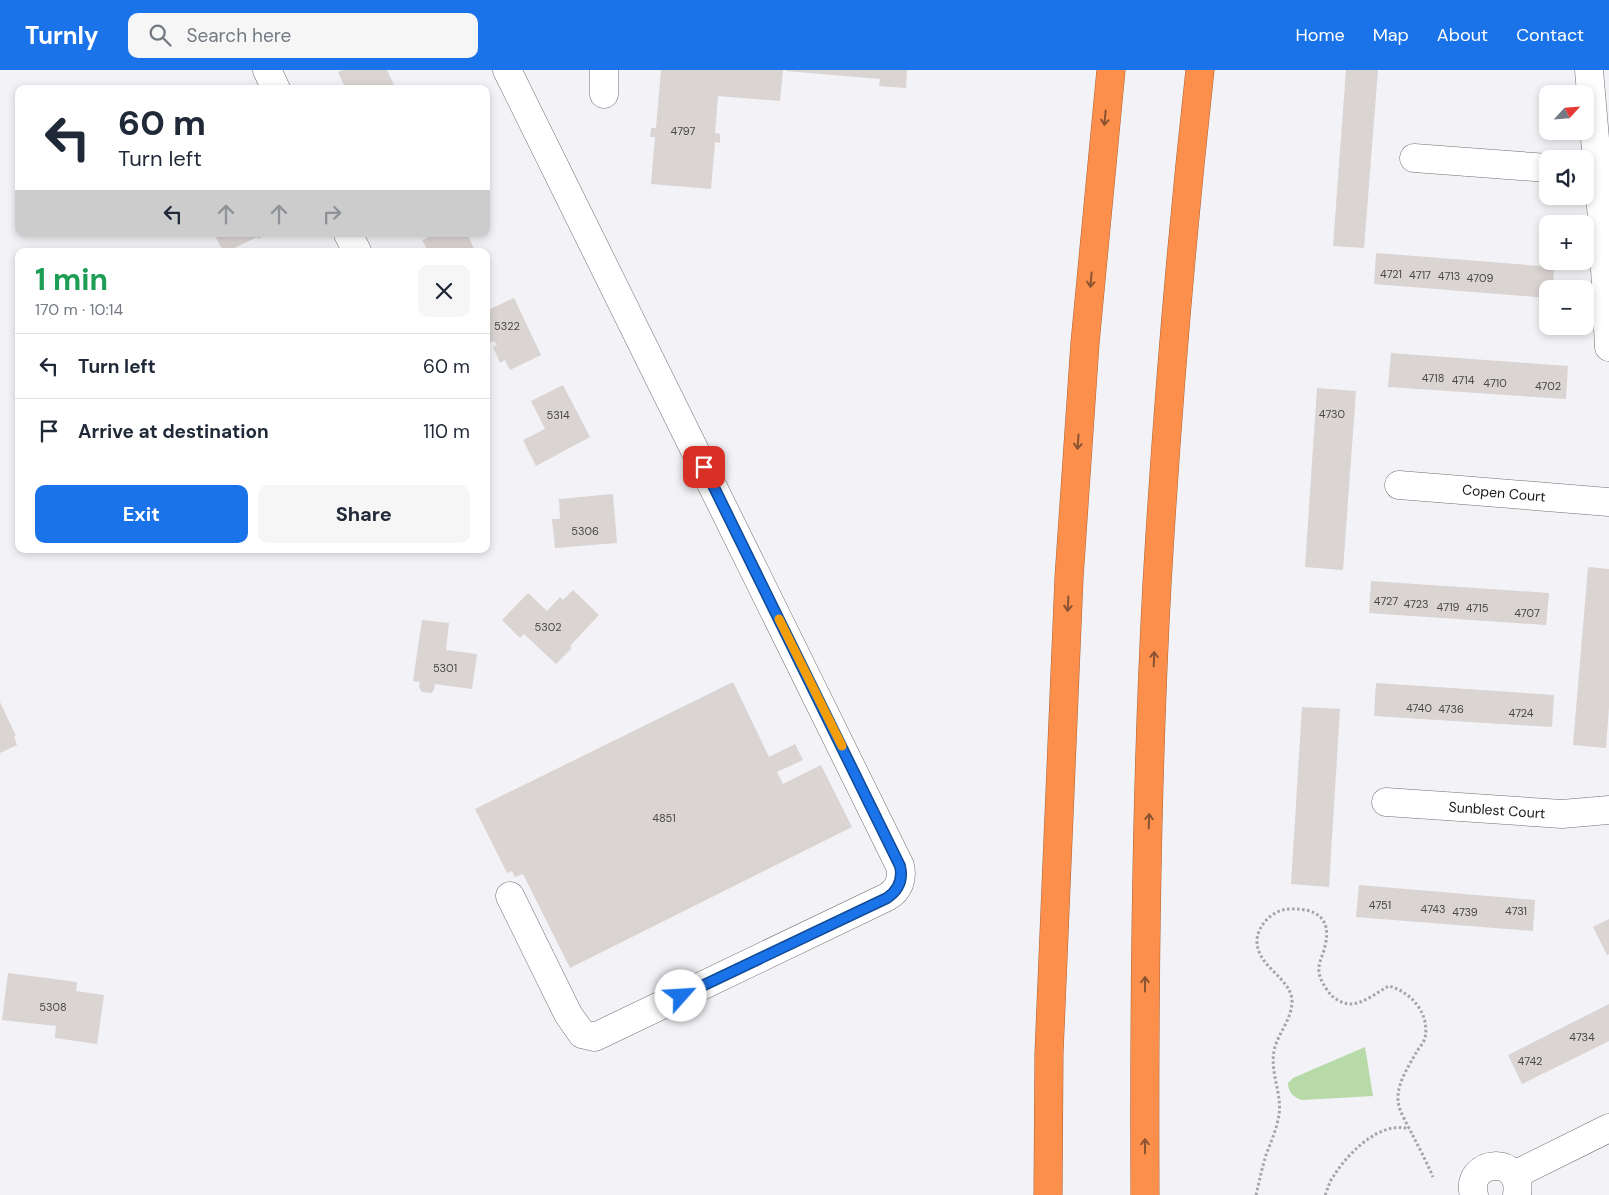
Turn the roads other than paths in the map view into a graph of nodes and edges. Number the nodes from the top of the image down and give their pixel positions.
1 (267, 70) edge
2 (508, 70) edge
3 (1111, 70) edge
4 (1200, 70) edge
5 (1589, 70) edge
6 (274, 85) edge
7 (1591, 150) edge
8 (1414, 158) dead end
9 (1539, 167) edge
10 (1594, 186) edge
11 (1609, 347) edge
12 (1398, 484) dead end
13 (1609, 502) edge
14 (1386, 802) dead end
15 (1609, 810) edge
16 (510, 896) dead end
17 (1609, 1128) edge
18 (1516, 1185) edge
19 (1048, 1195) edge
20 (1145, 1195) edge
21 (1474, 1195) edge

1 - 6 street
2 - 16 street
3 -> 19 highway
20 -> 4 highway
5 - 7 street
8 - 9 street
10 - 11 street
12 - 13 street, Copen Court
14 - 15 street, Sunblest Court
17 - 18 street
18 - 21 street

